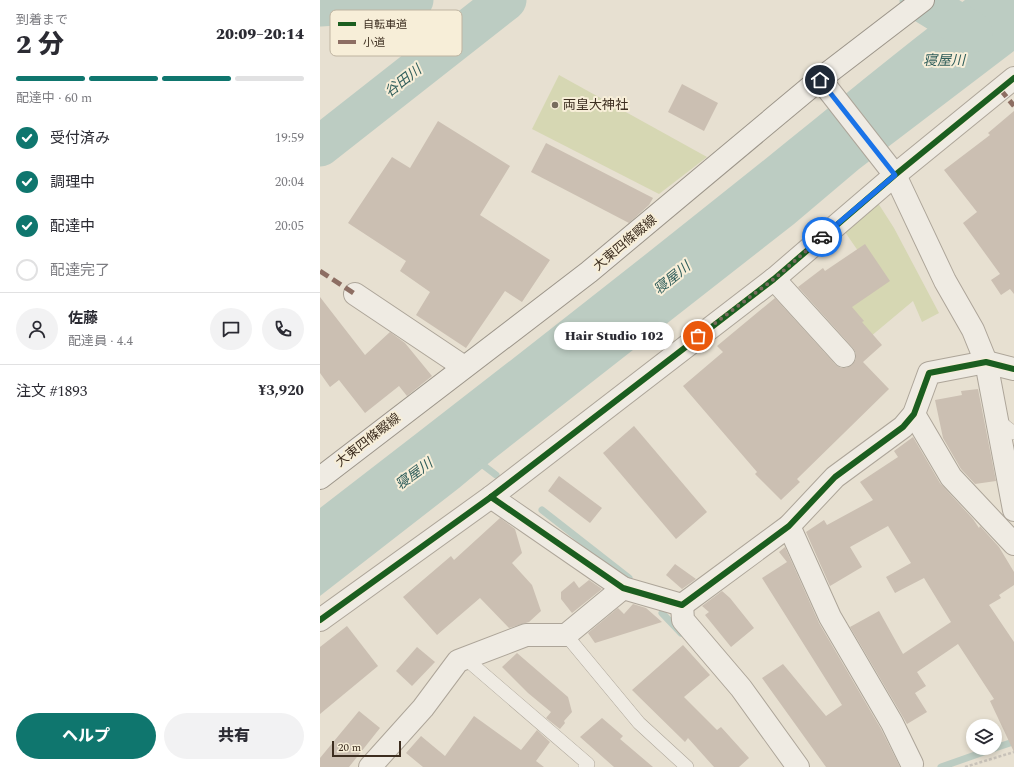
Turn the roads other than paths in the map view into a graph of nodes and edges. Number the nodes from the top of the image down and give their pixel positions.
1 (923, 0) edge
2 (1014, 78) edge
3 (820, 80) junction
4 (890, 169) junction
5 (774, 279) junction
6 (354, 294) dead end
7 (844, 356) dead end
8 (986, 362) junction
9 (464, 367) junction
10 (1014, 369) edge
11 (914, 414) junction
12 (997, 420) junction
13 (1014, 432) edge
14 (320, 478) edge
15 (490, 497) junction
16 (1014, 510) edge
17 (789, 526) junction
18 (1014, 544) edge
19 (624, 588) junction
20 (682, 605) junction
21 (320, 620) edge
22 (566, 635) junction
23 (466, 659) junction
24 (912, 764) dead end
25 (370, 767) edge
26 (585, 767) edge
27 (687, 767) edge
28 (798, 767) edge

1 - 3 street, 大東四條畷線
2 - 4 street
3 - 4 street
3 - 9 street, 大東四條畷線
4 - 5 street
4 - 8 street
5 - 7 street
5 - 15 street
6 - 9 street
8 - 10 street
8 - 11 street
8 - 12 street
9 - 14 street, 大東四條畷線
11 - 17 street
11 - 18 street
12 - 13 lane
12 - 16 street
15 - 19 street
15 - 21 street
17 - 20 street
17 - 24 street
19 - 20 street
19 - 22 street
20 - 28 street
22 - 23 street
22 - 27 lane
23 - 25 street
23 - 26 lane

